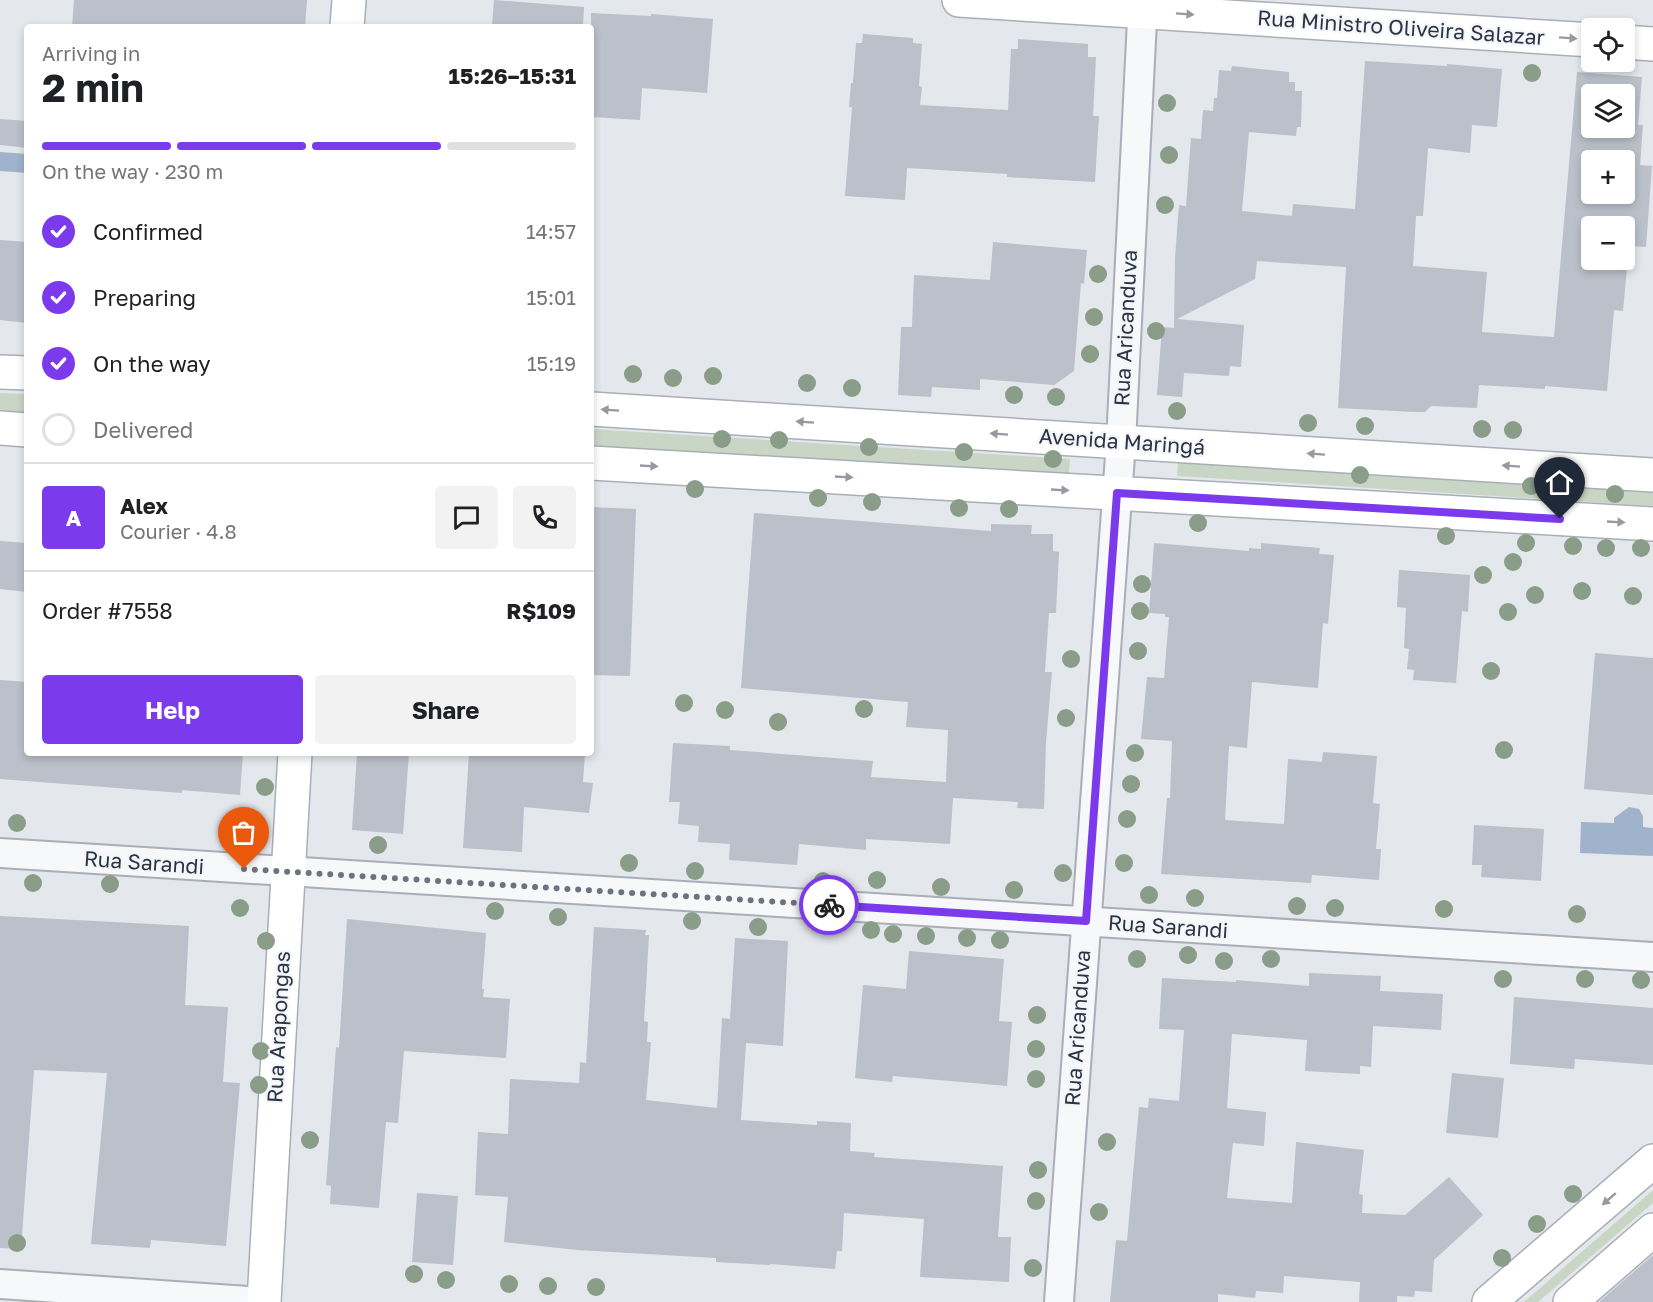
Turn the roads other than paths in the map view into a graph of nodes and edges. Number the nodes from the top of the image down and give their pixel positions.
1 (349, 0) edge
2 (959, 0) edge
3 (1143, 6) edge
4 (347, 24) edge
5 (1581, 39) edge
6 (1635, 43) edge
7 (1653, 44) edge
8 (0, 372) edge
9 (24, 373) edge
10 (594, 409) edge
11 (0, 428) edge
12 (24, 430) edge
13 (1121, 442) junction
14 (594, 463) edge
15 (1653, 475) edge
16 (1117, 493) junction
17 (1653, 524) edge
18 (295, 756) edge
19 (0, 854) edge
20 (288, 872) junction
21 (1086, 921) junction
22 (1653, 957) edge
23 (1653, 1161) edge
24 (1653, 1230) edge
25 (0, 1284) edge
26 (263, 1302) edge
27 (1059, 1302) edge
28 (1490, 1302) edge
29 (1570, 1302) edge

1 - 4 street
2 - 3 street, Rua Ministro Oliveira Salazar
3 -> 5 street, Rua Ministro Oliveira Salazar
3 - 13 street, Rua Aricanduva
6 - 7 street
8 - 9 street
13 -> 10 street, Avenida Maringá
11 - 12 street
15 -> 13 street, Avenida Maringá
13 - 16 street, Rua Aricanduva
14 -> 16 street
16 -> 17 street
16 - 21 street, Rua Aricanduva
18 - 20 street, Rua Arapongas
19 - 20 street, Rua Sarandi
20 - 21 street, Rua Sarandi
20 - 26 street, Rua Arapongas
21 - 22 street, Rua Sarandi
21 - 27 street, Rua Aricanduva
23 -> 28 street
24 - 29 street
25 - 26 street

